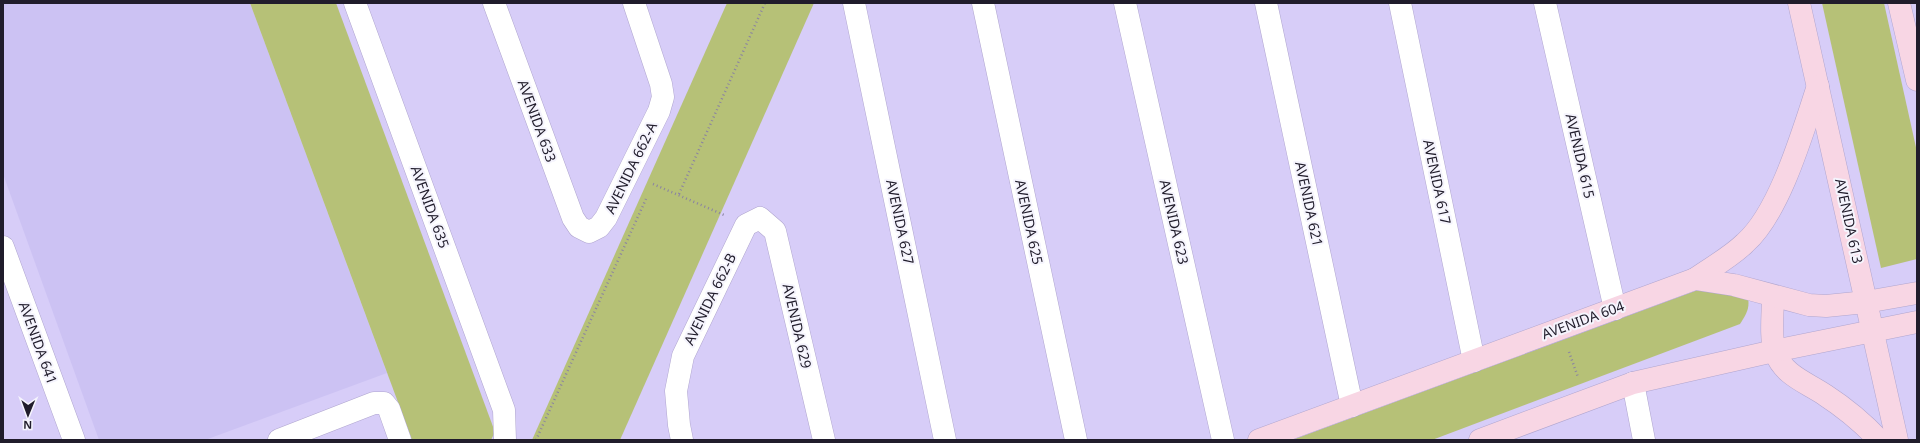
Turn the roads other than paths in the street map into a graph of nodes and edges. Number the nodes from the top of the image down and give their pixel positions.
1 (355, 3) edge
2 (494, 3) edge
3 (634, 3) edge
4 (854, 3) edge
5 (983, 3) edge
6 (1125, 3) edge
7 (1400, 3) edge
8 (1545, 3) edge
9 (1799, 3) edge
10 (1899, 3) edge
11 (1270, 4) edge
12 (1917, 80) edge
13 (1818, 86) junction
14 (753, 221) joint
15 (589, 232) joint
16 (3, 247) edge
17 (1695, 279) junction
18 (1917, 293) edge
19 (1773, 297) junction
20 (1866, 302) junction
21 (1615, 309) junction
22 (1917, 322) edge
23 (1874, 331) junction
24 (1774, 351) junction
25 (1474, 361) junction
26 (1633, 383) junction
27 (1352, 406) junction
28 (74, 440) edge
29 (279, 440) edge
30 (400, 440) edge
31 (505, 440) edge
32 (682, 440) edge
33 (824, 440) edge
34 (945, 440) edge
35 (1076, 440) edge
36 (1222, 440) edge
37 (1259, 440) edge
38 (1480, 440) edge
39 (1644, 440) edge
40 (1879, 440) edge
41 (1897, 440) edge

1 - 31 street, AVENIDA 635
2 - 15 street, AVENIDA 633
3 - 15 street, AVENIDA 662-A
4 - 34 street, AVENIDA 627
5 - 35 street, AVENIDA 625
6 - 36 street, AVENIDA 623
7 - 25 street, AVENIDA 617
8 - 21 street, AVENIDA 615
9 - 13 street, AVENIDA 613
10 - 12 street
11 - 27 street, AVENIDA 621
13 - 17 street
13 - 20 street, AVENIDA 613
14 - 32 street, AVENIDA 662-B
14 - 33 street, AVENIDA 629
16 - 28 street, AVENIDA 641
17 - 19 street, AVENIDA 604
17 - 21 street, AVENIDA 604
18 - 20 street, AVENIDA 604
19 - 20 street, AVENIDA 604
19 - 24 street
20 - 23 street, AVENIDA 613
21 - 25 street, AVENIDA 604
22 - 23 street
23 - 24 street
23 - 41 street, AVENIDA 613
24 - 26 street
24 - 40 street
25 - 27 street, AVENIDA 604
26 - 38 street
26 - 39 street
27 - 37 street, AVENIDA 604
29 - 30 street

